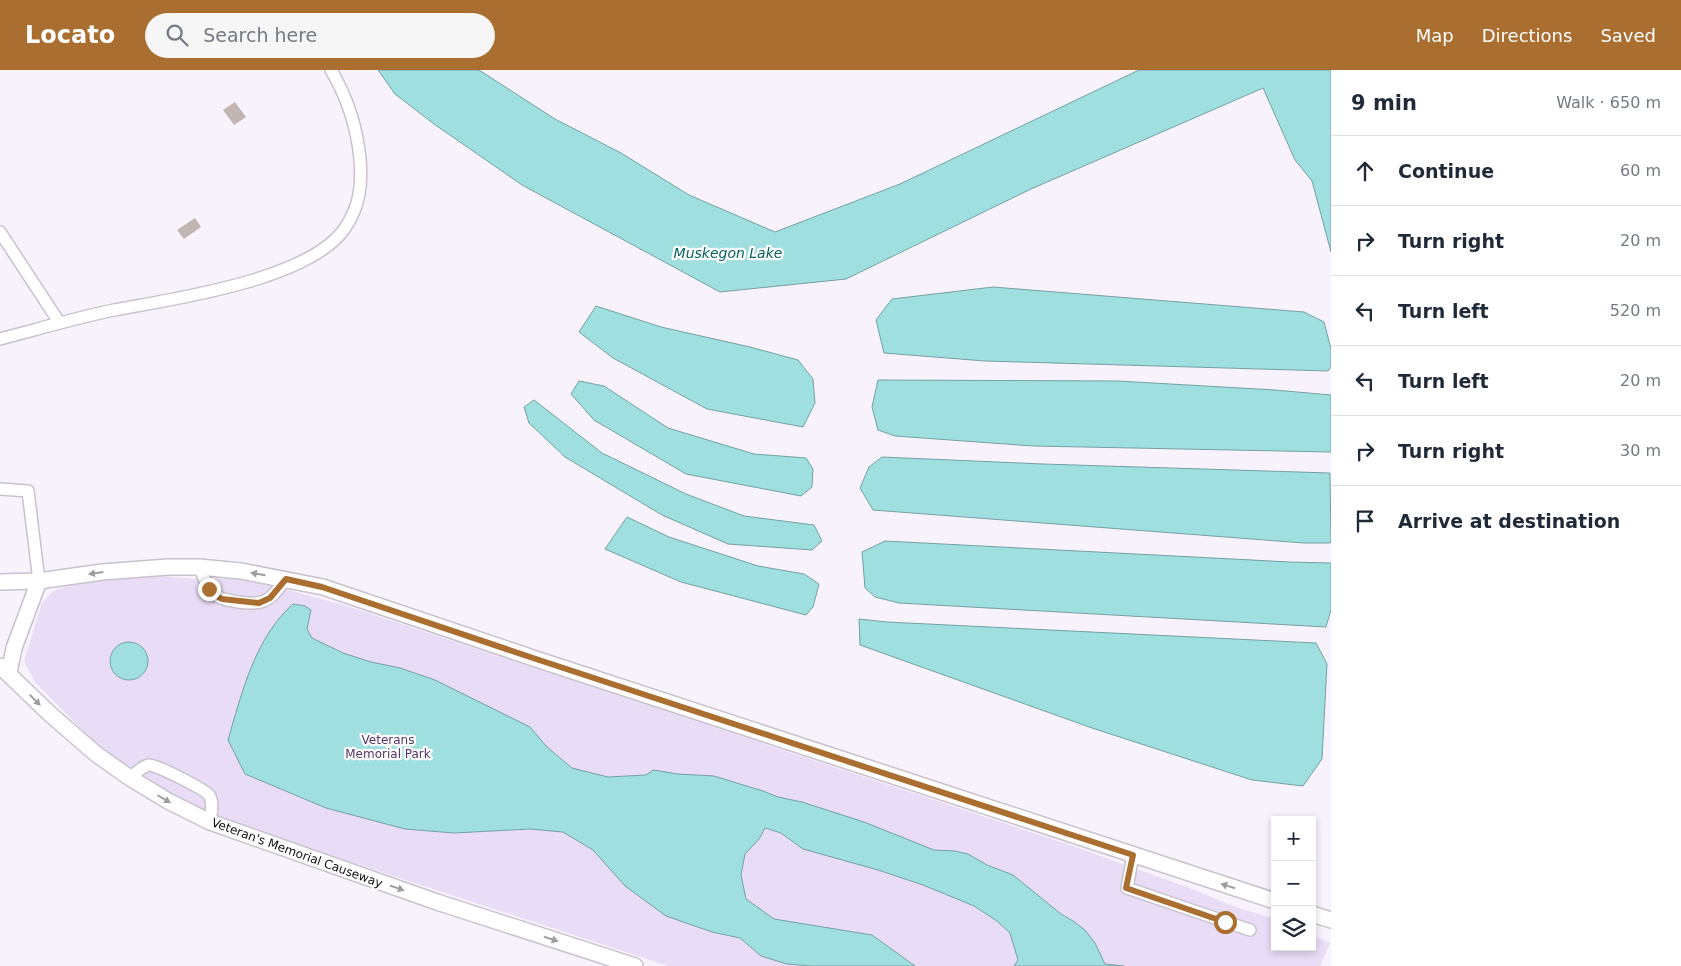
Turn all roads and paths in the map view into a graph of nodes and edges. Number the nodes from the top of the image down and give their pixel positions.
1 (331, 70) edge
2 (0, 232) edge
3 (60, 322) junction
4 (0, 339) edge
5 (0, 489) edge
6 (199, 567) junction
7 (286, 579) junction
8 (39, 581) junction
9 (0, 582) edge
10 (4, 670) edge
11 (130, 778) junction
12 (210, 822) junction
13 (1133, 855) junction
14 (1271, 900) edge
15 (1250, 930) dead end
16 (635, 966) edge

1 - 3 lane
2 - 3 lane
3 - 4 lane
5 - 8 lane
7 -> 6 main road
6 - 7 lane
6 -> 8 main road
7 - 13 main road
8 - 9 main road
8 - 10 main road
10 -> 11 main road, Veteran's Memorial Causeway
11 -> 12 main road, Veteran's Memorial Causeway
11 - 12 lane
12 -> 16 main road, Veteran's Memorial Causeway
14 -> 13 main road
13 - 15 lane

